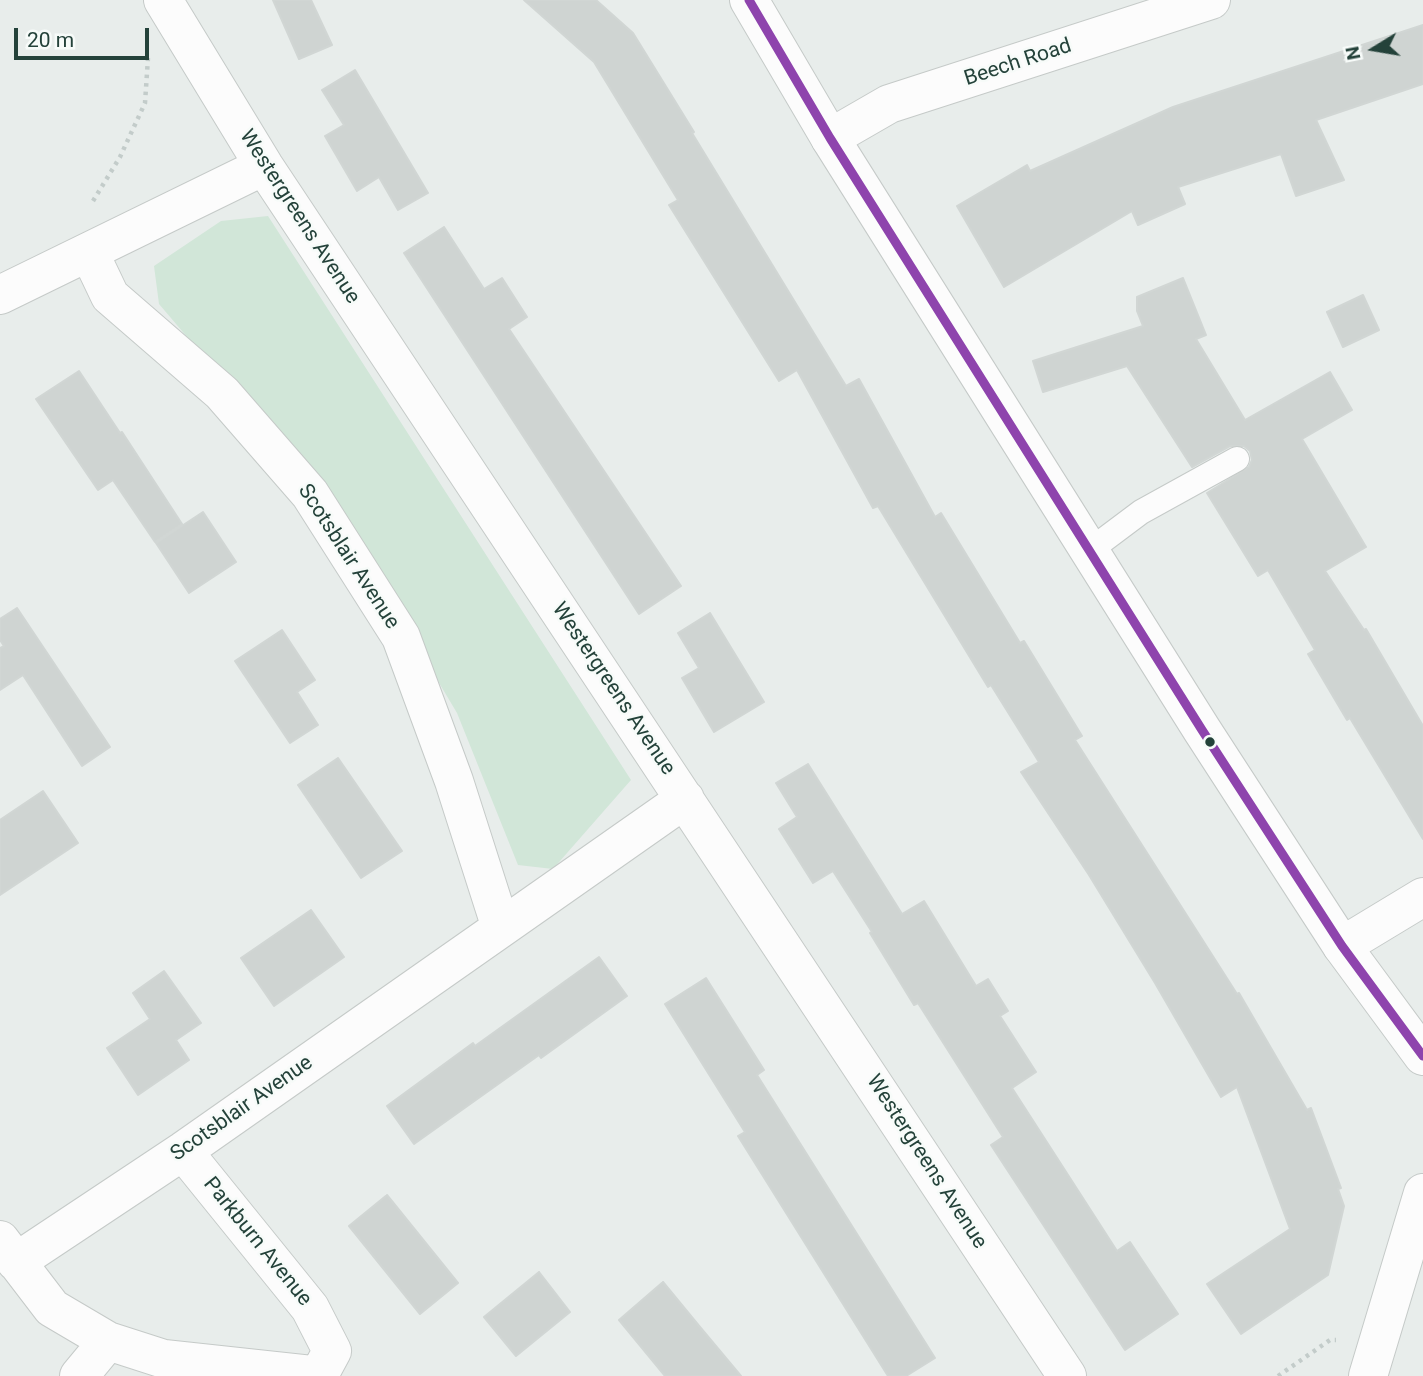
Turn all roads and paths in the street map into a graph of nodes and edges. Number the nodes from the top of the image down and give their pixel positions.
1 (749, 0) edge
2 (1211, 0) edge
3 (164, 2) edge
4 (830, 138) junction
5 (264, 166) junction
6 (89, 252) junction
7 (0, 295) edge
8 (1237, 458) dead end
9 (1089, 551) junction
10 (685, 799) junction
11 (1423, 897) edge
12 (500, 928) junction
13 (1342, 946) junction
14 (1423, 1056) edge
15 (183, 1151) junction
16 (1423, 1193) edge
17 (8, 1251) edge
18 (1379, 1339) junction
19 (108, 1341) junction
20 (320, 1375) edge
21 (79, 1376) edge
22 (1068, 1376) edge
23 (1278, 1376) edge
24 (1368, 1376) edge

1 - 4 street
2 - 4 street, Beech Road
3 - 5 street, Westergreens Avenue
3 - 6 path
4 - 9 street
5 - 6 street
5 - 10 street, Westergreens Avenue
6 - 7 street
6 - 12 street, Scotsblair Avenue
8 - 9 lane
9 - 13 street
10 - 12 street, Scotsblair Avenue
10 - 22 street, Westergreens Avenue
11 - 13 street
12 - 15 street, Scotsblair Avenue
13 - 14 street
15 - 17 street, Scotsblair Avenue
15 - 20 street, Parkburn Avenue
16 - 18 street
17 - 19 street, Scotsblair Avenue
18 - 23 path
18 - 24 street
19 - 20 street, Parkburn Avenue
19 - 21 street

